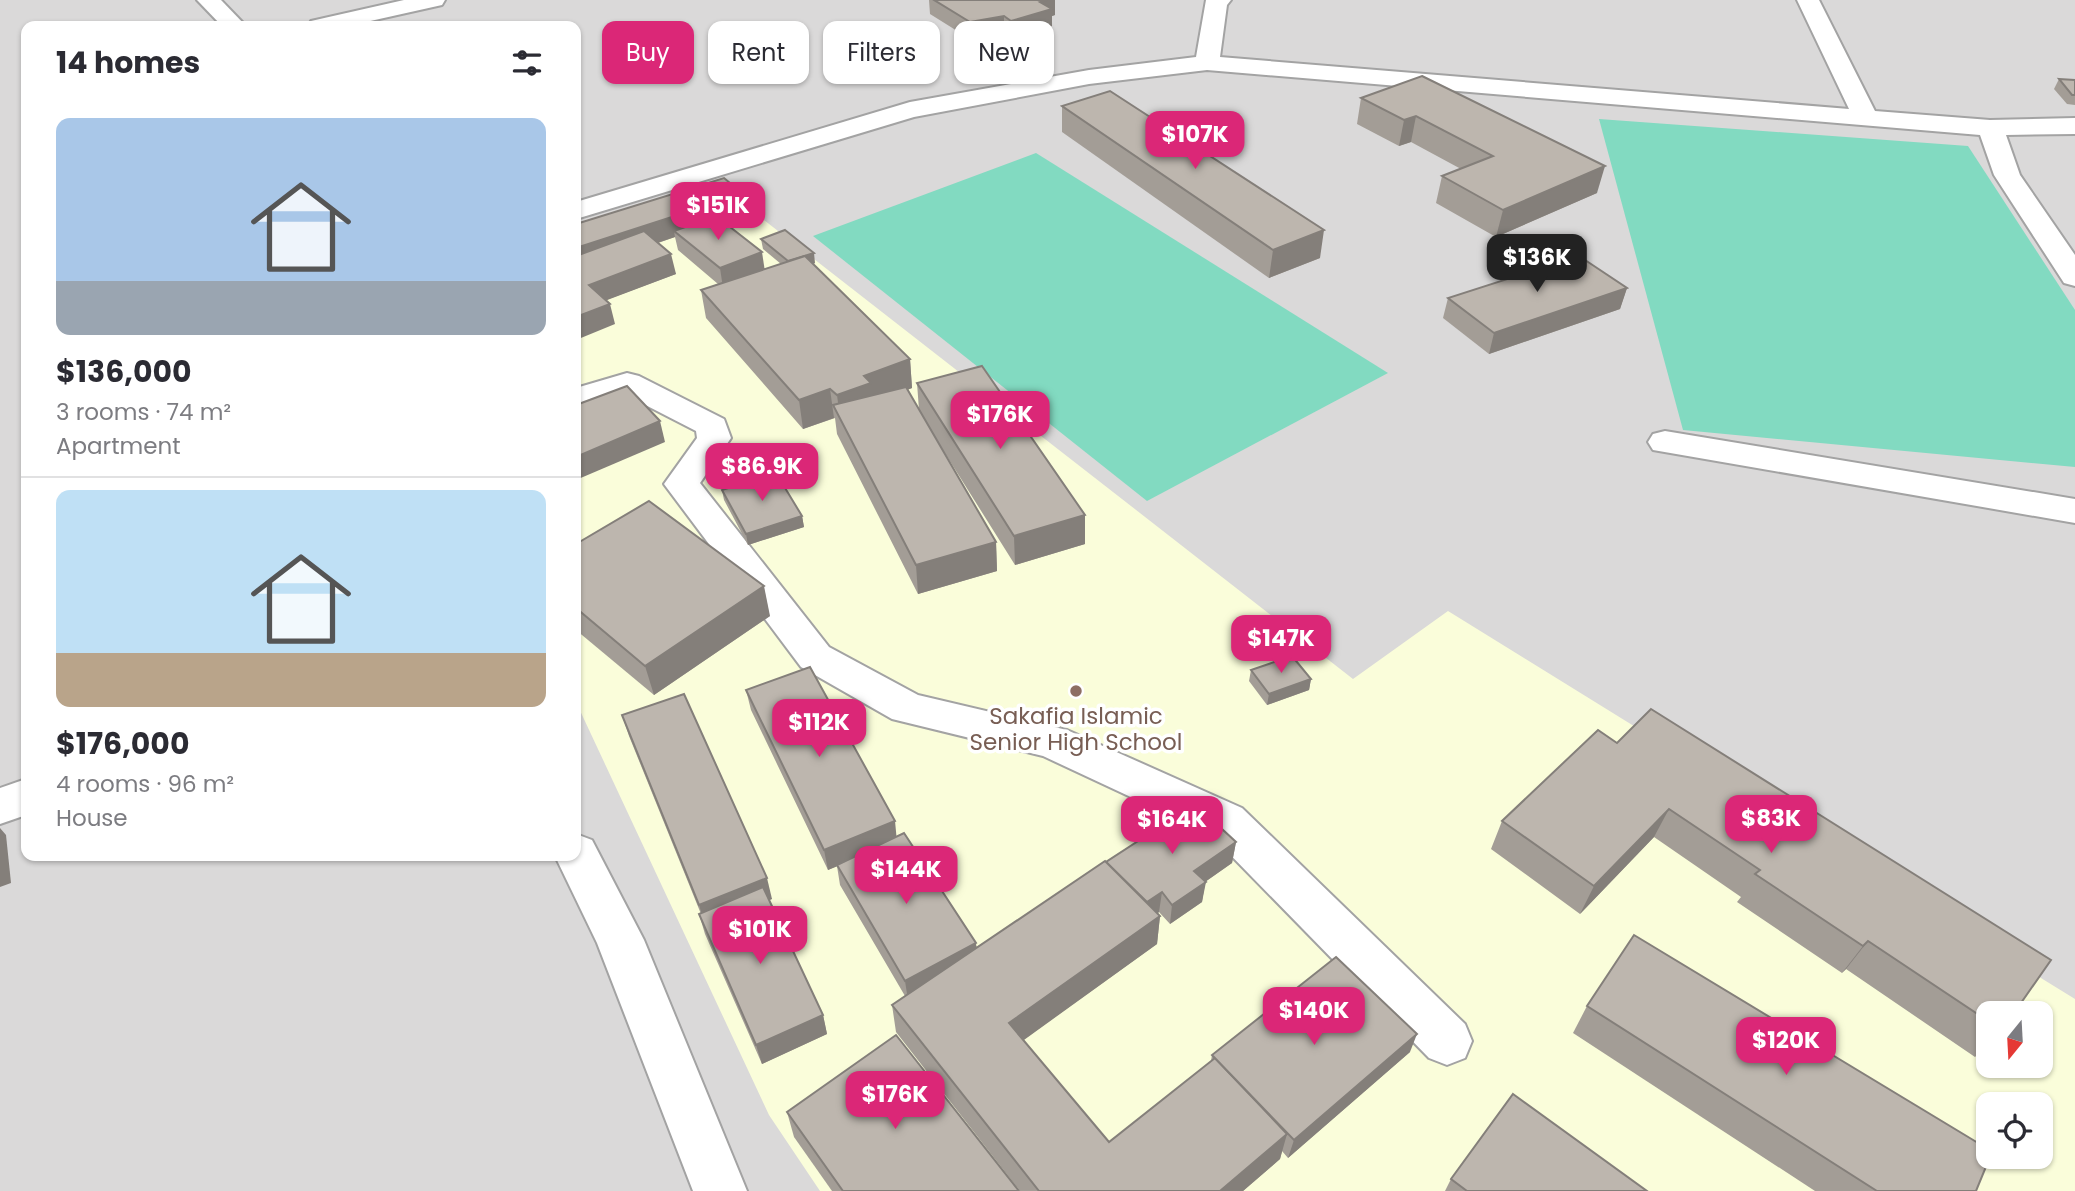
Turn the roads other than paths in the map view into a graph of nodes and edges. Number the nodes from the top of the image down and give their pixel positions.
1 (208, 0) edge
2 (435, 0) edge
3 (1220, 0) edge
4 (1808, 0) edge
5 (230, 21) edge
6 (341, 21) edge
7 (1207, 63) junction
8 (1866, 118) junction
9 (2075, 126) edge
10 (1990, 128) junction
11 (581, 210) edge
12 (2075, 277) edge
13 (581, 397) edge
14 (1665, 442) dead end
15 (2075, 511) edge
16 (21, 799) edge
17 (0, 806) edge
18 (580, 861) edge
19 (1447, 1041) dead end
20 (720, 1191) edge

1 - 5 street
2 - 6 street
3 - 7 street
4 - 8 street
7 - 8 street
7 - 11 street
8 - 10 street
9 - 10 street
10 - 12 street
13 - 19 street
14 - 15 street
16 - 17 street
18 - 20 street

